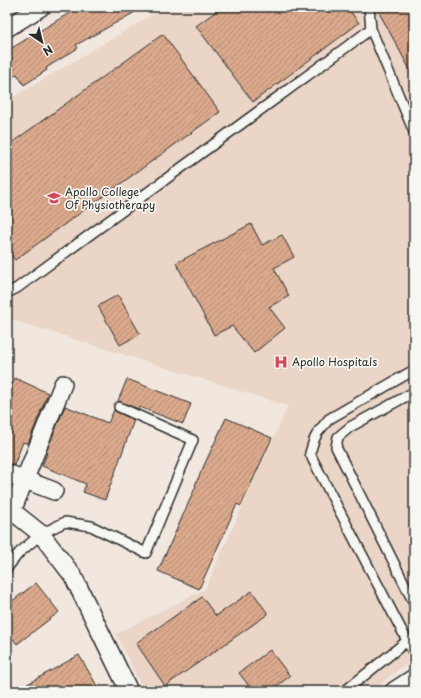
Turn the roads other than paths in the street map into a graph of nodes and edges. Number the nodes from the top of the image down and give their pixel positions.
1 (41, 7) edge
2 (370, 7) edge
3 (7, 28) edge
4 (371, 29) junction
5 (414, 132) edge
6 (7, 293) edge
7 (414, 370) edge
8 (64, 384) dead end
9 (414, 392) edge
10 (119, 407) dead end
11 (7, 473) edge
12 (25, 480) junction
13 (54, 491) dead end
14 (10, 510) edge
15 (41, 534) junction
16 (8, 565) edge
17 (414, 603) edge
18 (407, 641) junction
19 (414, 654) edge
20 (414, 678) edge
21 (128, 691) edge
22 (345, 691) edge
23 (394, 691) edge

1 - 3 street
2 - 4 lane
4 - 5 lane
4 - 6 lane
7 - 18 lane
8 - 12 street
9 - 17 lane
10 - 15 lane
11 - 12 street
12 - 13 street
12 - 14 street
14 - 15 street
15 - 16 lane
15 - 21 street
18 - 19 lane
18 - 22 lane
20 - 23 street

